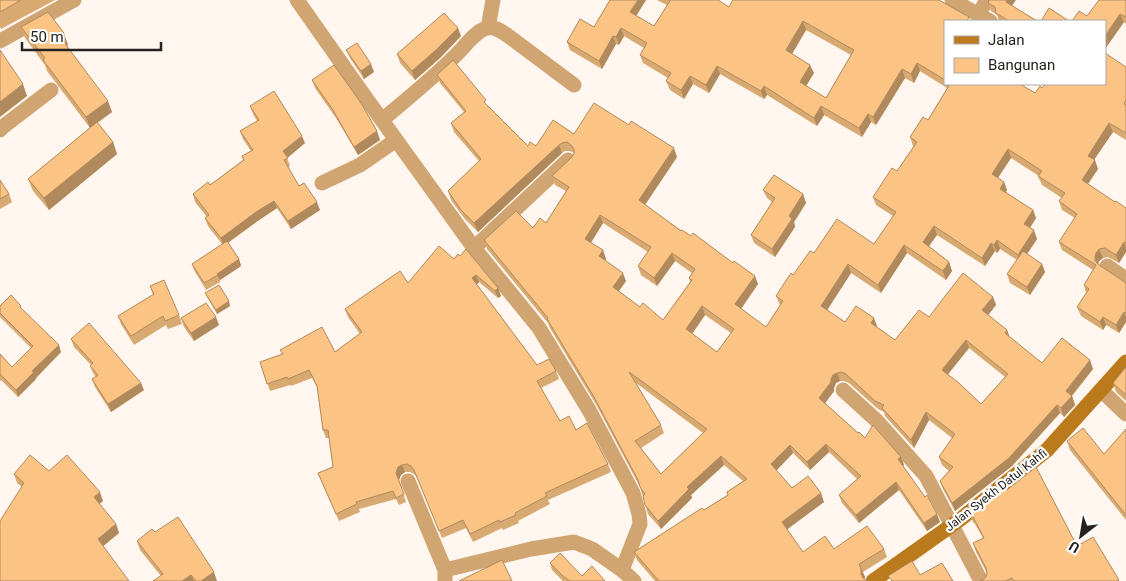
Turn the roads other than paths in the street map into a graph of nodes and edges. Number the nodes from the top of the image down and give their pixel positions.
1 (74, 0) edge
2 (297, 0) edge
3 (493, 0) edge
4 (952, 0) edge
5 (988, 0) edge
6 (984, 18) edge
7 (488, 28) junction
8 (0, 41) edge
9 (574, 85) dead end
10 (50, 90) dead end
11 (382, 120) junction
12 (0, 130) edge
13 (396, 140) junction
14 (568, 160) edge
15 (322, 183) dead end
16 (474, 248) junction
17 (1107, 266) dead end
18 (1126, 279) edge
19 (1126, 362) edge
20 (843, 390) dead end
21 (1101, 390) junction
22 (1126, 414) edge
23 (408, 481) dead end
24 (952, 526) junction
25 (622, 570) junction
26 (445, 576) edge
27 (634, 581) edge
28 (873, 581) edge
29 (982, 581) edge

1 - 8 street
2 - 11 street
3 - 7 street
4 - 6 street
5 - 6 street
7 - 9 street
7 - 11 street
10 - 12 street
11 - 13 street
13 - 15 street
13 - 16 street
14 - 16 street
16 - 25 street
17 - 18 street
19 - 21 street, Jalan Syekh Datul Kahfi
20 - 24 street
21 - 22 street
21 - 24 street, Jalan Syekh Datul Kahfi
23 - 26 street
24 - 28 street, Jalan Syekh Datul Kahfi
24 - 29 street
25 - 26 street
25 - 27 street

